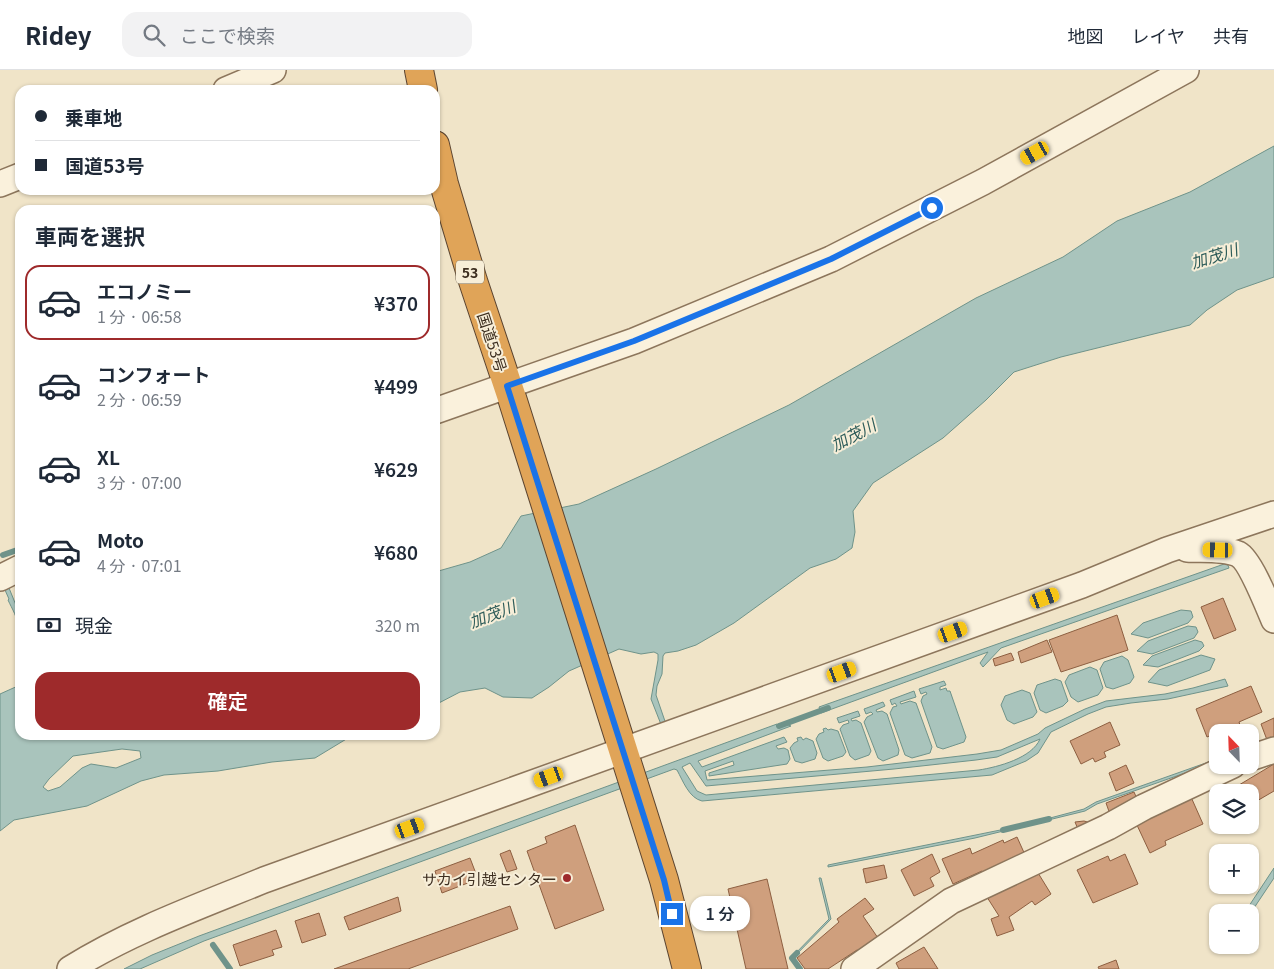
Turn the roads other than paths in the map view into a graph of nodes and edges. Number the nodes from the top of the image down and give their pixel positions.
1 (273, 70) edge
2 (419, 70) edge
3 (1186, 70) edge
4 (238, 85) edge
5 (422, 85) edge
6 (440, 167) edge
7 (15, 178) edge
8 (0, 184) edge
9 (510, 392) junction
10 (440, 410) edge
11 (1274, 514) edge
12 (1167, 550) junction
13 (15, 570) edge
14 (0, 578) edge
15 (1274, 620) edge
16 (621, 746) junction
17 (1274, 750) edge
18 (1259, 755) edge
19 (1214, 774) edge
20 (70, 969) edge
21 (687, 969) edge
22 (854, 969) edge

1 - 4 street
2 - 5 highway
3 - 9 street
6 - 9 highway, 国道53号 / 53
7 - 8 street
9 - 10 street
9 - 16 highway, 国道53号 / 53
11 - 12 street
12 - 15 street
12 - 16 street
13 - 14 street
16 - 20 street
16 - 21 highway, 国道53号 / 53
17 - 18 street
19 - 22 street

